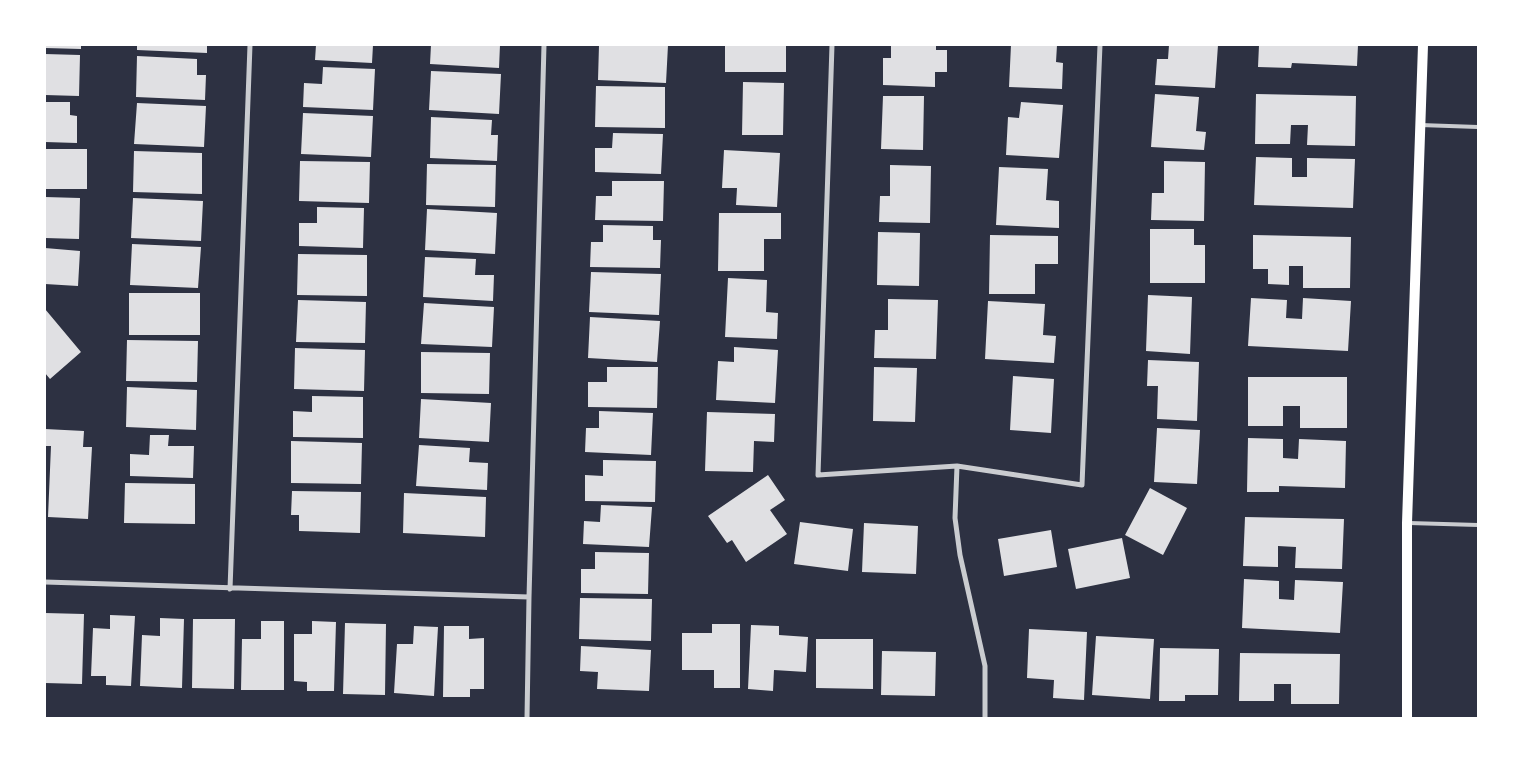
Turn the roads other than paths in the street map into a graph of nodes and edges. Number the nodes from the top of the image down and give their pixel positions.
1 (250, 45) edge
2 (544, 45) edge
3 (832, 45) edge
4 (1100, 45) edge
5 (1423, 45) edge
6 (1420, 125) junction
7 (1478, 127) edge
8 (957, 466) junction
9 (1407, 523) junction
10 (1478, 525) edge
11 (45, 582) edge
12 (230, 589) junction
13 (529, 597) junction
14 (527, 718) edge
15 (985, 718) edge
16 (1406, 718) edge

1 - 12 street
2 - 13 street
3 - 8 street
4 - 8 street
5 - 6 main road
6 - 7 lane
6 - 9 main road
8 - 15 street
9 - 10 lane
9 - 16 main road
11 - 12 street
12 - 13 street
13 - 14 street

